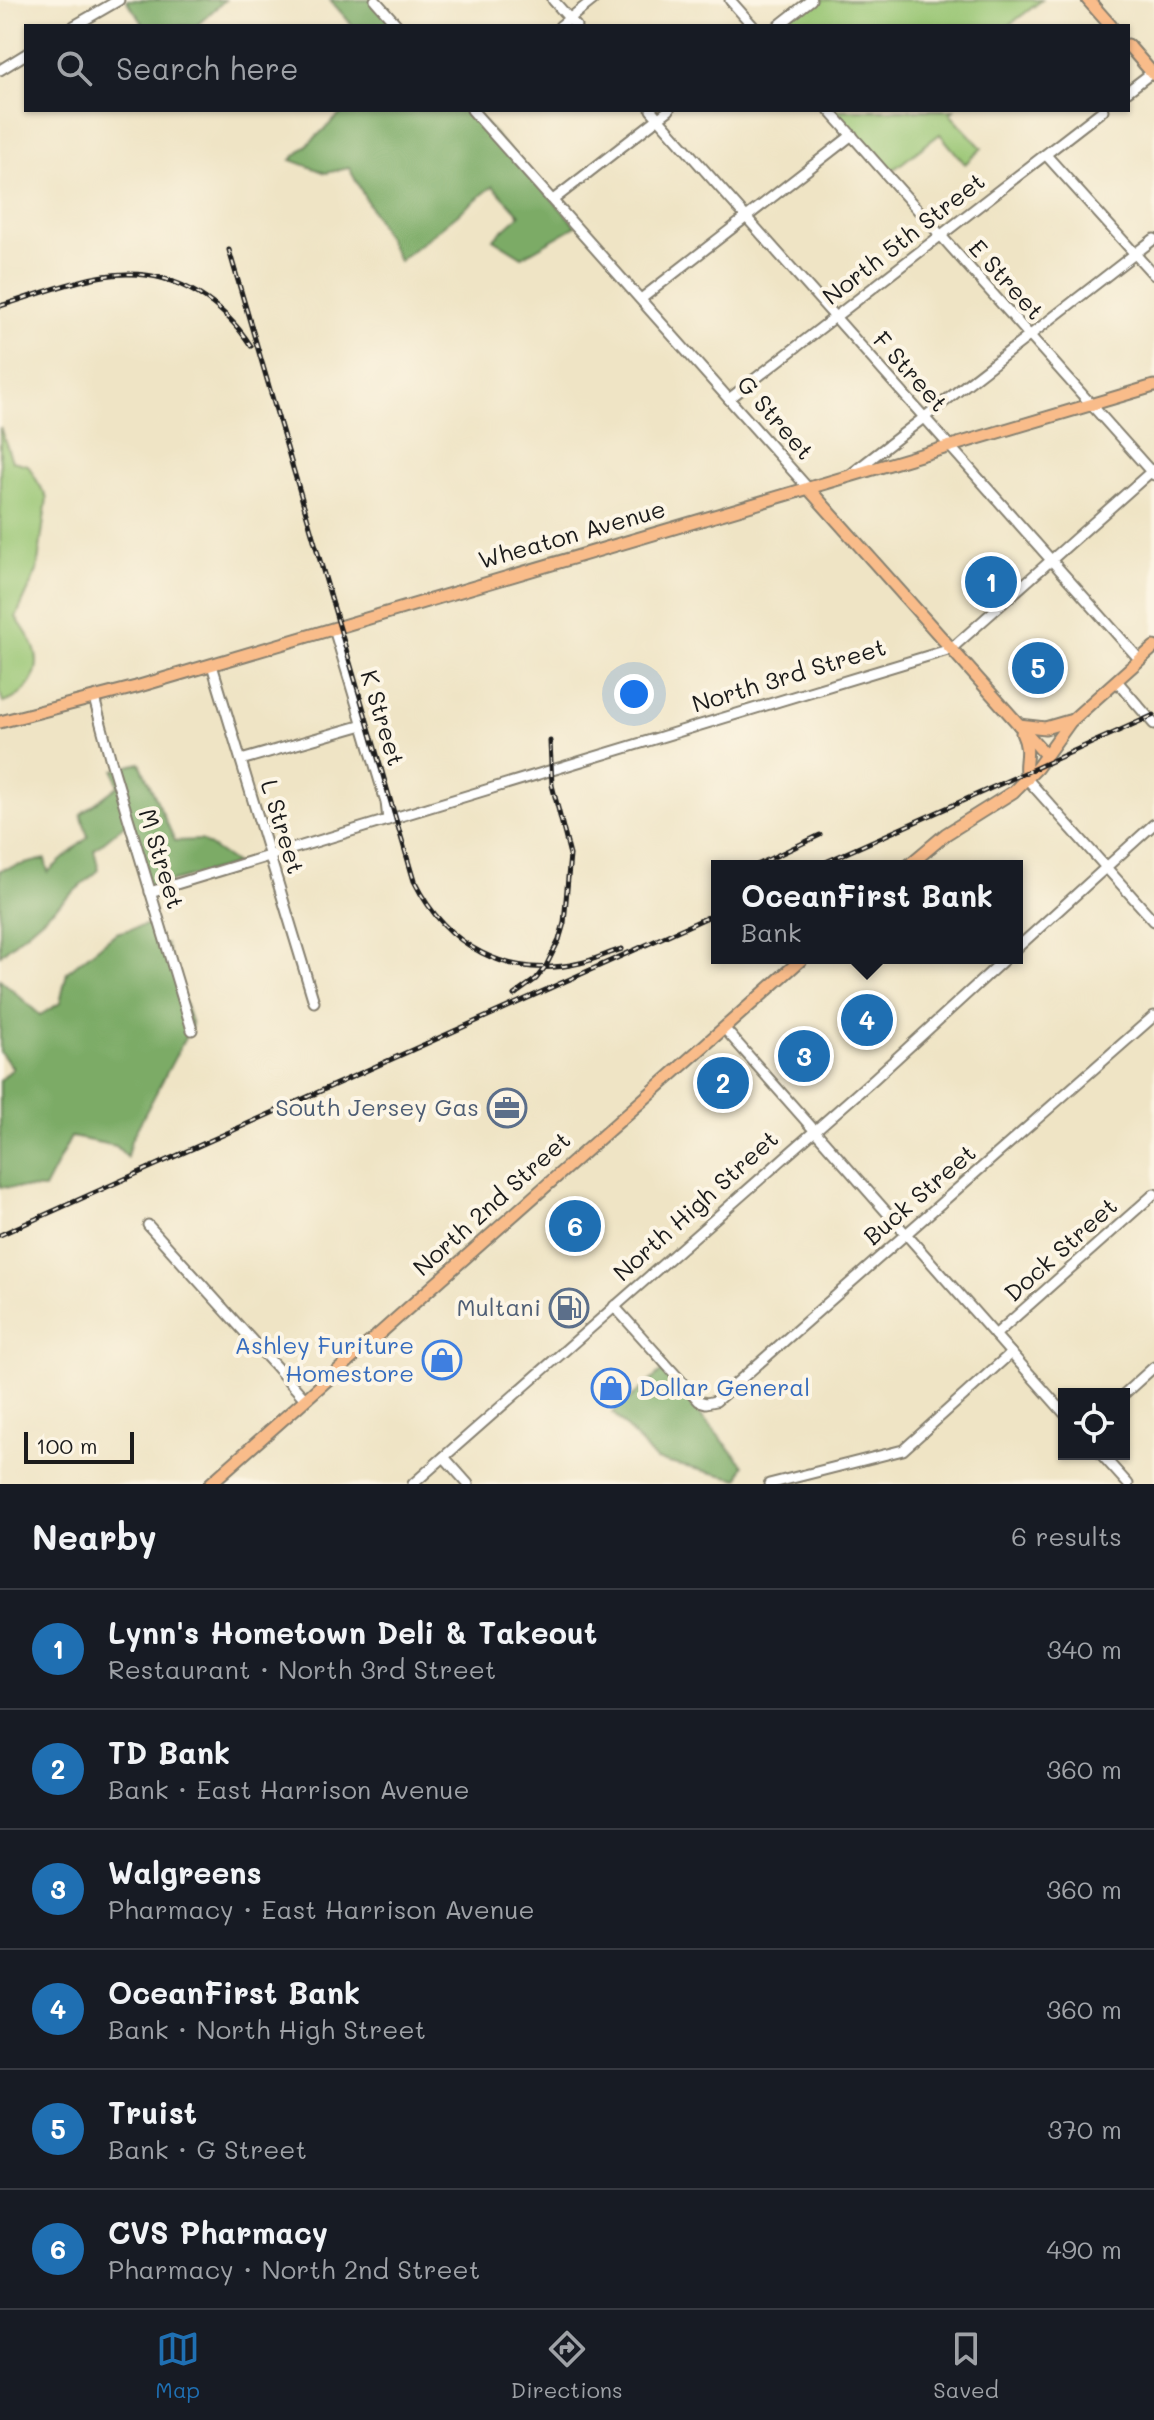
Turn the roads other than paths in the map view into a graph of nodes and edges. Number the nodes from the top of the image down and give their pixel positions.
1 (119, 0) edge
2 (375, 0) edge
3 (553, 0) edge
4 (593, 0) edge
5 (730, 0) edge
6 (811, 0) edge
7 (1088, 0) edge
8 (573, 22) edge
9 (77, 24) edge
10 (396, 24) edge
11 (751, 24) edge
12 (781, 24) edge
13 (1109, 24) edge
14 (1130, 47) edge
15 (24, 55) edge
16 (0, 70) edge
17 (1153, 73) edge
18 (1130, 90) edge
19 (474, 112) edge
20 (653, 112) edge
21 (666, 112) edge
22 (831, 112) edge
23 (1100, 112) edge
24 (658, 118) junction
25 (852, 135) junction
26 (1046, 155) junction
27 (553, 200) junction
28 (747, 218) junction
29 (940, 236) junction
30 (1154, 239) edge
31 (1136, 254) junction
32 (1154, 275) edge
33 (641, 299) junction
34 (835, 317) junction
35 (1029, 336) junction
36 (1154, 386) edge
37 (729, 399) junction
38 (1091, 405) junction
39 (924, 417) junction
40 (950, 446) junction
41 (1153, 472) edge
42 (849, 476) junction
43 (808, 488) junction
44 (1051, 560) junction
45 (334, 629) junction
46 (1154, 647) edge
47 (951, 649) junction
48 (1140, 660) junction
49 (212, 665) junction
50 (1117, 681) junction
51 (94, 698) junction
52 (1, 719) edge
53 (1073, 719) junction
54 (1154, 724) edge
55 (363, 725) junction
56 (1019, 725) junction
57 (1045, 754) junction
58 (241, 760) junction
59 (1027, 779) junction
60 (388, 820) junction
61 (1154, 824) edge
62 (270, 856) junction
63 (915, 860) edge
64 (1106, 867) junction
65 (150, 892) junction
66 (1154, 921) edge
67 (1023, 943) edge
68 (796, 964) edge
69 (999, 964) edge
70 (314, 1002) dead end
71 (1154, 1016) edge
72 (724, 1028) junction
73 (192, 1030) dead end
74 (813, 1129) junction
75 (1154, 1194) edge
76 (148, 1225) dead end
77 (906, 1233) junction
78 (614, 1306) junction
79 (995, 1335) junction
80 (1011, 1353) junction
81 (1154, 1367) edge
82 (1130, 1389) edge
83 (305, 1399) junction
84 (1058, 1406) edge
85 (444, 1457) junction
86 (1106, 1460) edge
87 (210, 1484) edge
88 (413, 1484) edge
89 (468, 1484) edge
90 (769, 1484) edge
91 (1128, 1484) edge

1 - 9 street
2 - 10 street
3 - 8 street
4 - 8 street
5 - 11 street
6 - 12 street
7 - 13 main road
14 - 17 main road
15 - 16 street
17 - 18 street
19 - 27 street, G Street
20 - 24 street, F Street
21 - 24 street
22 - 25 street, E Street
23 - 26 street, North 5th Street
24 - 27 street
24 - 28 street, F Street
25 - 28 street
25 - 29 street, E Street
26 - 29 street, North 5th Street
26 - 31 street
27 - 33 street, G Street
28 - 33 street
28 - 34 street, F Street
29 - 34 street, North 5th Street
29 - 35 street, E Street
30 - 31 street
31 - 32 street
31 - 35 street
33 - 37 street, G Street
34 - 37 street, North 5th Street
34 - 39 street, F Street
35 - 38 street, E Street
35 - 39 street
36 - 38 main road, Wheaton Avenue
37 - 43 street, G Street
38 - 40 main road, Wheaton Avenue
38 - 41 street, E Street
39 - 40 street, F Street
39 - 42 street
40 - 42 main road, Wheaton Avenue
40 - 44 street, F Street
41 - 44 street, North 3rd Street
42 - 43 main road, Wheaton Avenue
43 - 45 main road, Wheaton Avenue
43 - 47 main road, G Street
44 - 47 street, North 3rd Street
44 - 48 street, F Street
45 - 49 main road, Wheaton Avenue
45 - 55 street, K Street
46 - 48 main road
47 - 56 main road, G Street
47 - 60 street, North 3rd Street
48 - 50 main road
49 - 51 main road, Wheaton Avenue
49 - 58 street, L Street
50 - 53 main road
50 - 54 street
51 - 52 main road, Wheaton Avenue
51 - 65 street, M Street
53 - 56 main road
53 - 57 main road
55 - 58 street
55 - 60 street, K Street
56 - 57 main road, G Street
56 - 59 main road
57 - 59 main road
58 - 62 street, L Street
59 - 63 main road
59 - 64 street
60 - 62 street, North 3rd Street
61 - 64 street
62 - 65 street, North 3rd Street
62 - 70 street, L Street
64 - 66 street
64 - 67 street
65 - 73 street, M Street
68 - 72 main road, North 2nd Street
69 - 74 street, North High Street
71 - 77 street, Buck Street
72 - 74 street
72 - 83 main road, North 2nd Street
74 - 77 street
74 - 78 street, North High Street
75 - 79 street, Dock Street
76 - 83 street
77 - 78 street, Buck Street
77 - 79 street
78 - 85 street, North High Street
79 - 80 street
80 - 84 street
80 - 90 street
81 - 82 street
83 - 87 main road, North 2nd Street
85 - 88 street, North High Street
85 - 89 street
86 - 91 street

